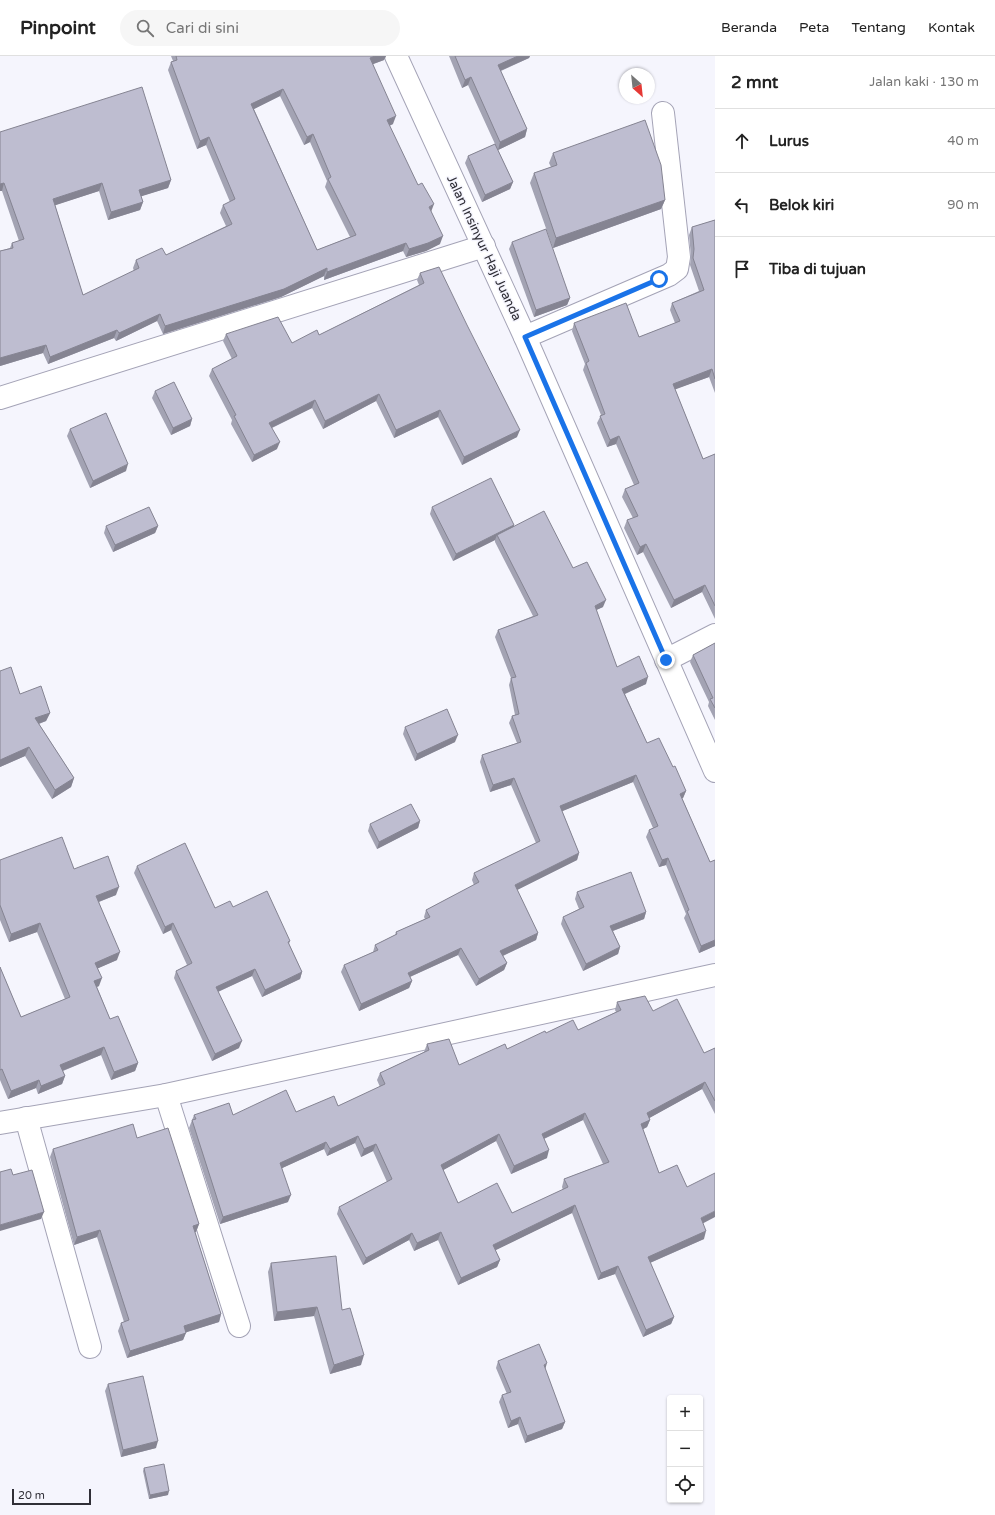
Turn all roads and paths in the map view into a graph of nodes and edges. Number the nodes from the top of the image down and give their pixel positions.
1 (396, 56) edge
2 (663, 113) dead end
3 (484, 246) junction
4 (525, 337) junction
5 (0, 398) edge
6 (715, 635) edge
7 (666, 660) junction
8 (715, 771) edge
9 (715, 975) edge
10 (166, 1095) junction
11 (26, 1118) junction
12 (0, 1123) edge
13 (239, 1326) dead end
14 (90, 1347) dead end

1 - 3 street, Jalan Insinyur Haji Juanda
2 - 4 street
3 - 4 street, Jalan Insinyur Haji Juanda
3 - 5 street
4 - 7 street, Jalan Insinyur Haji Juanda
6 - 7 street
7 - 8 street, Jalan Insinyur Haji Juanda
9 - 10 street
10 - 11 street
10 - 13 street
11 - 12 street
11 - 14 street

